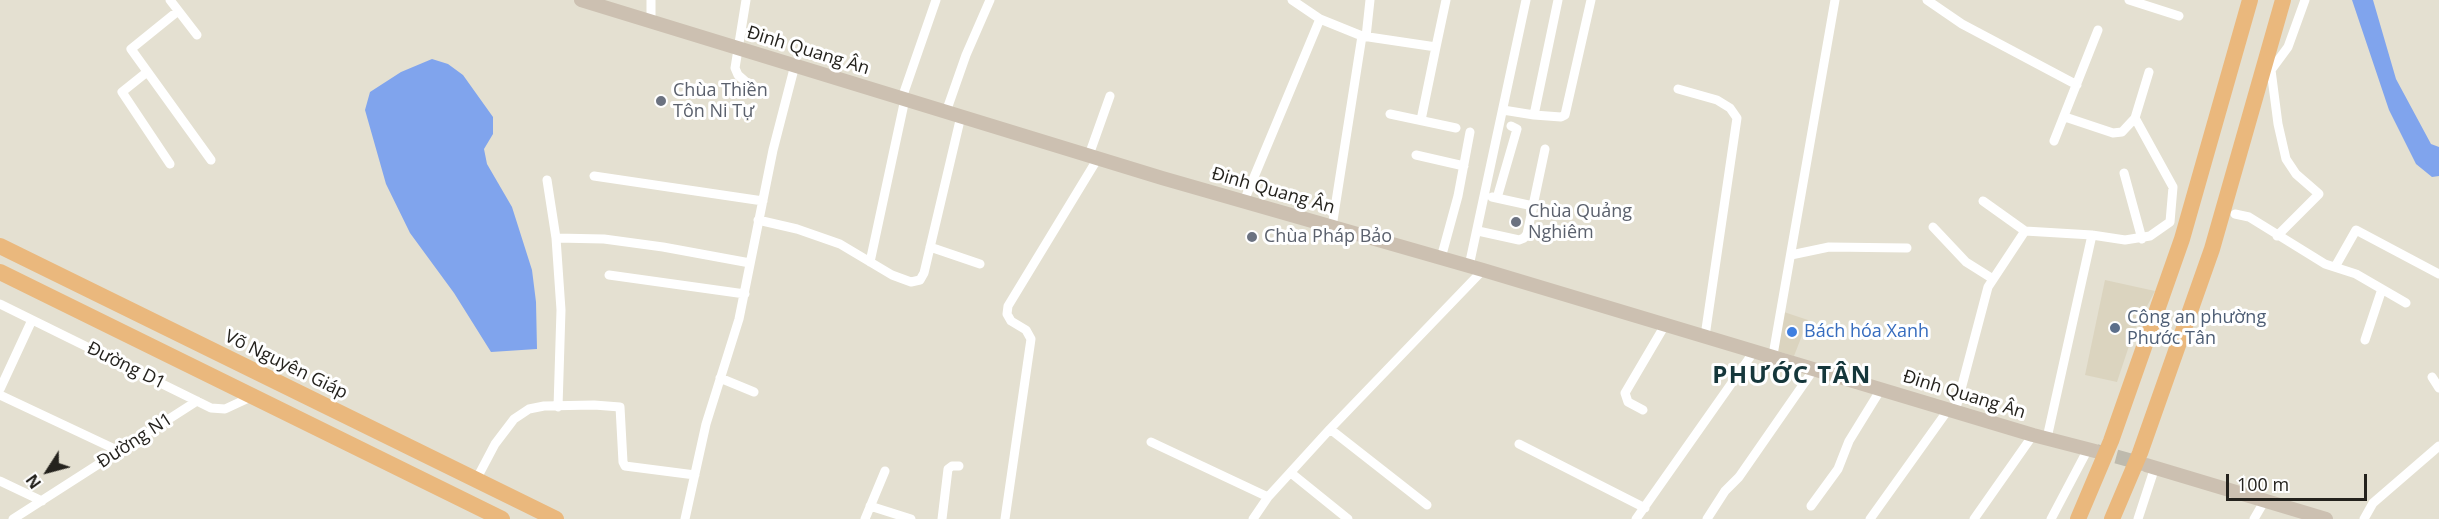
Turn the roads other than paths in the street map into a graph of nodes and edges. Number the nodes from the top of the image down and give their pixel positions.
1 (170, 0) edge
2 (581, 0) edge
3 (651, 0) edge
4 (746, 0) edge
5 (936, 0) edge
6 (990, 0) edge
7 (1293, 0) edge
8 (1370, 0) edge
9 (1446, 0) edge
10 (1526, 0) edge
11 (1558, 0) edge
12 (1591, 0) edge
13 (1835, 0) edge
14 (1927, 0) edge
15 (2129, 0) edge
16 (2250, 0) edge
17 (2283, 0) edge
18 (2305, 0) edge
19 (178, 11) junction
20 (2179, 16) dead end
21 (1320, 19) junction
22 (651, 22) junction
23 (2098, 30) dead end
24 (196, 35) dead end
25 (1364, 36) junction
26 (1436, 47) junction
27 (739, 48) junction
28 (795, 65) junction
29 (147, 72) junction
30 (2149, 72) dead end
31 (746, 82) dead end
32 (2077, 85) junction
33 (1678, 89) dead end
34 (1110, 96) dead end
35 (903, 99) junction
36 (1503, 110) junction
37 (946, 112) junction
38 (1390, 114) dead end
39 (1534, 115) junction
40 (961, 116) junction
41 (2065, 117) junction
42 (2135, 118) junction
43 (1421, 120) junction
44 (1511, 126) dead end
45 (1456, 128) dead end
46 (1470, 132) dead end
47 (2054, 141) dead end
48 (1545, 149) dead end
49 (1416, 155) dead end
50 (1093, 157) junction
51 (211, 160) dead end
52 (171, 164) dead end
53 (1464, 166) junction
54 (2124, 173) dead end
55 (594, 176) dead end
56 (547, 180) dead end
57 (1484, 196) junction
58 (1497, 198) junction
59 (763, 201) junction
60 (1244, 201) junction
61 (1983, 201) dead end
62 (1533, 206) junction
63 (2235, 214) dead end
64 (759, 220) junction
65 (1332, 227) junction
66 (1933, 227) dead end
67 (1478, 231) junction
68 (2025, 231) junction
69 (2092, 235) junction
70 (2277, 236) junction
71 (556, 238) junction
72 (2142, 239) junction
73 (0, 246) edge
74 (930, 247) junction
75 (1907, 248) dead end
76 (1791, 255) junction
77 (1441, 258) junction
78 (870, 262) junction
79 (750, 263) junction
80 (980, 264) dead end
81 (1469, 266) junction
82 (2335, 267) junction
83 (1483, 270) junction
84 (0, 272) edge
85 (2439, 274) edge
86 (609, 275) dead end
87 (1992, 279) junction
88 (2382, 289) junction
89 (745, 294) junction
90 (2406, 303) dead end
91 (0, 304) edge
92 (32, 320) junction
93 (1665, 325) junction
94 (1705, 336) junction
95 (2365, 340) dead end
96 (1755, 350) junction
97 (1773, 355) junction
98 (1814, 369) junction
99 (2432, 377) dead end
100 (720, 378) junction
101 (2439, 388) edge
102 (0, 389) edge
103 (1881, 389) junction
104 (754, 392) dead end
105 (0, 395) edge
106 (253, 396) junction
107 (198, 401) junction
108 (558, 407) junction
109 (1642, 410) dead end
110 (1951, 411) junction
111 (1330, 429) junction
112 (2040, 437) junction
113 (1151, 442) dead end
114 (1519, 444) dead end
115 (2439, 446) edge
116 (2091, 450) joint
117 (119, 451) junction
118 (959, 466) dead end
119 (2150, 466) joint
120 (885, 471) dead end
121 (1291, 473) junction
122 (694, 475) junction
123 (476, 480) junction
124 (0, 482) edge
125 (1268, 497) junction
126 (2265, 500) junction
127 (42, 501) junction
128 (1427, 505) dead end
129 (870, 506) junction
130 (1811, 506) dead end
131 (1645, 508) junction
132 (13, 519) edge
133 (502, 519) edge
134 (556, 519) edge
135 (685, 519) edge
136 (865, 519) edge
137 (911, 519) edge
138 (942, 519) edge
139 (1005, 519) edge
140 (1253, 519) edge
141 (1348, 519) edge
142 (1636, 519) edge
143 (1707, 519) edge
144 (1870, 519) edge
145 (1974, 519) edge
146 (2052, 519) edge
147 (2078, 519) edge
148 (2112, 519) edge
149 (2138, 519) edge
150 (2254, 519) edge
151 (2323, 519) edge
152 (2364, 519) edge

1 - 19 street
2 - 22 street, Đinh Quang Ân
3 - 22 street
4 - 27 street
5 - 35 street
6 - 37 street
7 - 21 street
8 - 25 street
9 - 26 street
10 - 36 street
11 - 39 street
12 - 39 street
13 - 76 street
14 - 32 street
15 - 20 street
16 - 147 highway
17 - 148 highway
18 - 70 street
19 - 24 street
19 - 29 street
21 - 25 street
21 - 60 street
22 - 27 street, Đinh Quang Ân
23 - 32 street
25 - 26 street
25 - 65 street
26 - 43 street
27 - 28 street, Đinh Quang Ân
27 - 31 street
28 - 35 street, Đinh Quang Ân
28 - 59 street
29 - 51 street
29 - 52 street
30 - 42 street
32 - 41 street
33 - 94 street
34 - 50 street
35 - 37 street, Đinh Quang Ân
35 - 78 street
36 - 39 street
36 - 57 street
37 - 40 street, Đinh Quang Ân
38 - 43 street
40 - 50 street, Đinh Quang Ân
40 - 74 street
41 - 42 street
41 - 47 street
42 - 72 street
43 - 45 street
44 - 58 street
46 - 53 street
48 - 62 street
49 - 53 street
50 - 60 street, Đinh Quang Ân
50 - 139 street
53 - 77 street
54 - 72 street
55 - 59 street
56 - 71 street
57 - 58 street
57 - 67 street
58 - 62 street
59 - 64 street
60 - 65 street, Đinh Quang Ân
61 - 68 street
62 - 67 street
63 - 70 street
64 - 78 street
64 - 79 street
65 - 77 street, Đinh Quang Ân
66 - 87 street
67 - 81 street
68 - 69 street
68 - 87 street
69 - 72 street
69 - 112 street
70 - 82 street
71 - 79 street
71 - 108 street
73 - 123 highway, Võ Nguyên Giáp
74 - 78 street
74 - 80 street
75 - 76 street
76 - 97 street
77 - 81 street, Đinh Quang Ân
79 - 89 street
81 - 83 street, Đinh Quang Ân
82 - 85 street
82 - 88 street
83 - 93 street, Đinh Quang Ân
83 - 111 street
84 - 106 highway
86 - 89 street
87 - 110 street
88 - 90 street
88 - 95 street
89 - 100 street
91 - 92 street, Đường D1
92 - 102 street
92 - 107 street, Đường D1
93 - 94 street, Đinh Quang Ân
93 - 109 street
94 - 96 street, Đinh Quang Ân
96 - 97 street, Đinh Quang Ân
96 - 131 street
97 - 98 street, Đinh Quang Ân
98 - 103 street, Đinh Quang Ân
98 - 143 street
99 - 101 street
100 - 104 street
100 - 122 street
103 - 110 street, Đinh Quang Ân
103 - 130 street
105 - 117 street
106 - 107 street, Đường D1
106 - 133 highway
107 - 117 street, Đường N1
108 - 122 street
108 - 123 street
110 - 112 street, Đinh Quang Ân
110 - 144 street
111 - 121 street
111 - 128 street
112 - 116 street, Đinh Quang Ân
112 - 145 street
113 - 125 street
114 - 131 street
115 - 152 street
116 - 146 street
117 - 127 street, Đường N1
118 - 138 street
119 - 126 street
119 - 149 street
120 - 129 street
121 - 125 street
121 - 141 street
122 - 135 street
123 - 134 highway, Võ Nguyên Giáp
124 - 127 street
125 - 140 street
126 - 150 street
126 - 151 street
127 - 132 street, Đường N1
129 - 136 street
129 - 137 street
131 - 142 street

